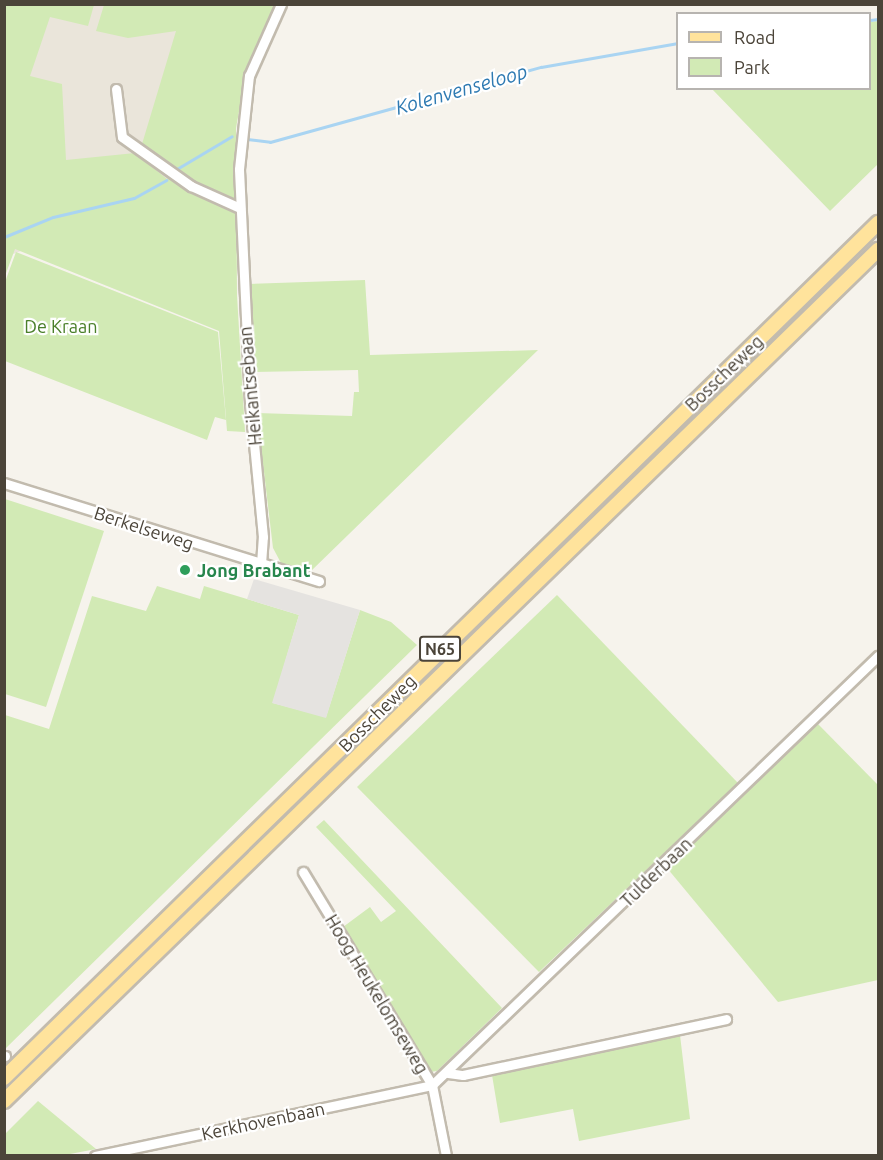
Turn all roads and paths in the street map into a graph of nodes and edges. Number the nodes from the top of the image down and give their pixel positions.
1 (281, 4) edge
2 (116, 89) dead end
3 (240, 208) junction
4 (879, 223) edge
5 (879, 250) edge
6 (4, 483) edge
7 (261, 564) junction
8 (319, 581) dead end
9 (879, 656) edge
10 (303, 872) dead end
11 (726, 1019) dead end
12 (448, 1073) junction
13 (4, 1078) edge
14 (432, 1085) junction
15 (4, 1101) edge
16 (95, 1155) edge
17 (446, 1155) edge

1 - 3 street, Heikantsebaan
2 - 3 street
3 - 7 street, Heikantsebaan
4 - 13 main road, Bosscheweg / N65
5 - 15 main road, Bosscheweg / N65
6 - 7 street, Berkelseweg
7 - 8 street, Berkelseweg
9 - 12 street, Tulderbaan
10 - 14 street, Hoog Heukelomseweg
11 - 12 street
12 - 14 street, Tulderbaan
14 - 16 street, Kerkhovenbaan
14 - 17 street, Hoog Heukelomseweg

